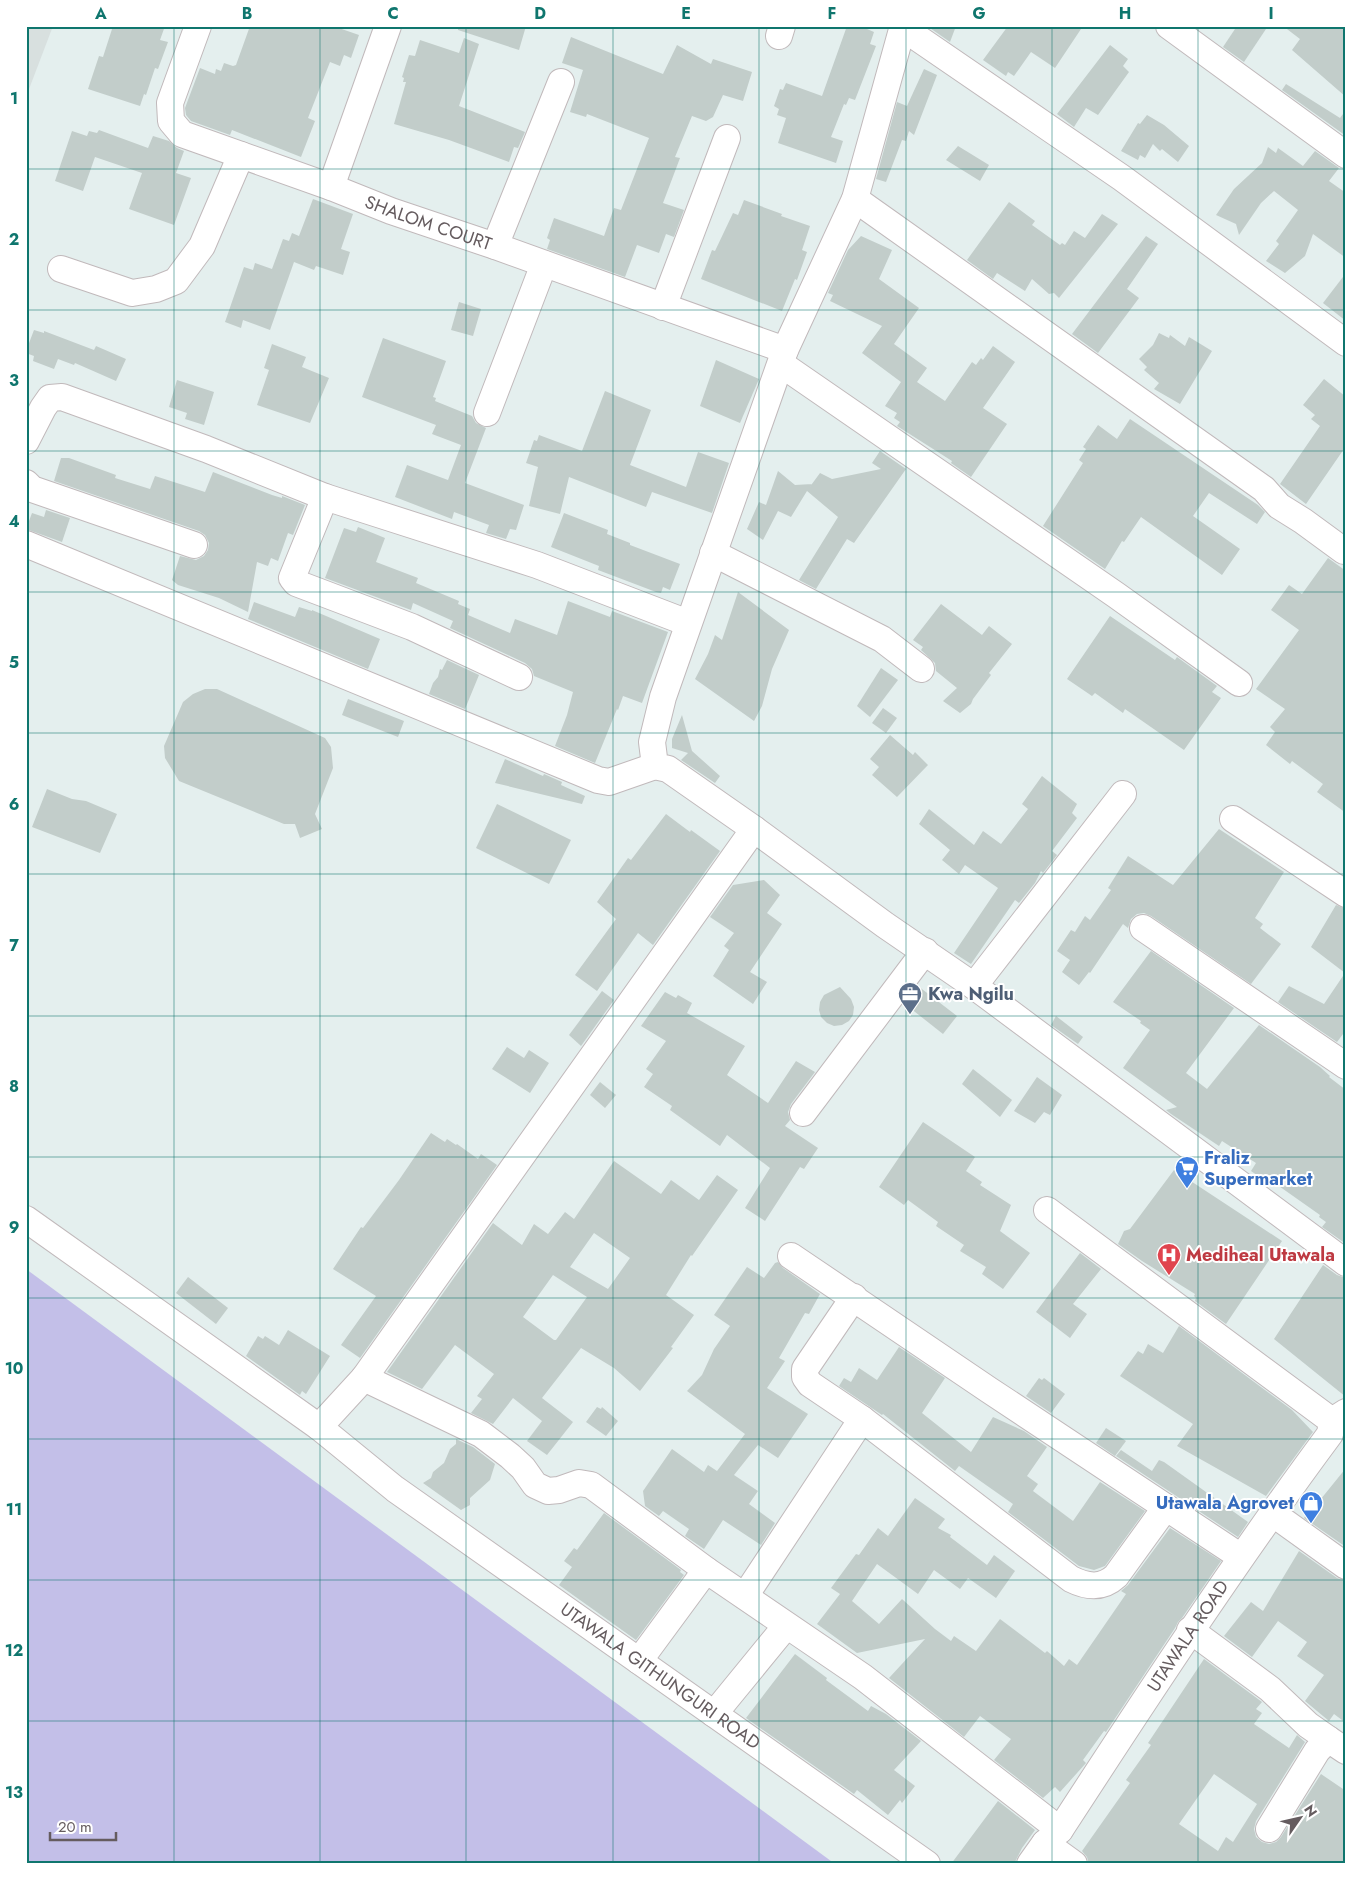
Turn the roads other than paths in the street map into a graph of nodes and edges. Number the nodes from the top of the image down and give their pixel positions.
1 (198, 26) edge
2 (388, 26) edge
3 (1169, 26) edge
4 (903, 27) edge
5 (562, 82) dead end
6 (727, 138) dead end
7 (1346, 154) edge
8 (241, 155) junction
9 (331, 187) junction
10 (855, 200) junction
11 (495, 246) junction
12 (544, 264) junction
13 (61, 269) dead end
14 (663, 307) junction
15 (1346, 343) edge
16 (783, 357) junction
17 (487, 413) dead end
18 (26, 441) edge
19 (26, 483) edge
20 (325, 497) junction
21 (26, 544) edge
22 (194, 545) dead end
23 (1344, 551) dead end
24 (713, 553) junction
25 (688, 622) junction
26 (921, 669) dead end
27 (518, 677) dead end
28 (1239, 683) dead end
29 (655, 766) junction
30 (1123, 794) dead end
31 (1233, 819) dead end
32 (754, 829) junction
33 (1346, 894) edge
34 (1143, 928) dead end
35 (925, 951) junction
36 (974, 986) junction
37 (1346, 1066) edge
38 (803, 1113) dead end
39 (1047, 1210) dead end
40 (26, 1219) edge
41 (791, 1256) dead end
42 (1346, 1263) edge
43 (854, 1297) junction
44 (364, 1378) junction
45 (1339, 1417) edge
46 (862, 1419) junction
47 (319, 1427) junction
48 (1166, 1507) junction
49 (1272, 1512) junction
50 (1241, 1557) junction
51 (1346, 1566) edge
52 (706, 1570) junction
53 (744, 1596) junction
54 (786, 1626) junction
55 (1190, 1630) junction
56 (638, 1661) junction
57 (714, 1714) junction
58 (1337, 1745) edge
59 (1269, 1829) dead end
60 (1052, 1836) junction
61 (927, 1864) edge
62 (1030, 1864) edge
63 (1074, 1864) edge

1 - 8 street, SHALOM COURT
2 - 9 street
3 - 7 street
4 - 10 street
4 - 15 street
5 - 11 street
6 - 14 street
8 - 9 street, SHALOM COURT
8 - 13 street
9 - 11 street, SHALOM COURT
10 - 16 street
10 - 23 street
11 - 12 street, SHALOM COURT
12 - 14 street, SHALOM COURT
12 - 17 street
14 - 16 street, SHALOM COURT
16 - 24 street
16 - 28 street, SHALOM COURT
18 - 20 street
19 - 22 street
20 - 25 street
20 - 27 street
21 - 29 street
24 - 25 street
24 - 26 street
25 - 29 street
29 - 32 street
30 - 36 street
31 - 33 street
32 - 35 street
32 - 44 street
34 - 37 street
35 - 36 street
35 - 38 street
36 - 42 street
39 - 45 street
40 - 47 street, UTAWALA GITHUNGURI ROAD
41 - 43 street
43 - 46 street
43 - 48 street
44 - 47 street
44 - 52 street
45 - 49 street, UTAWALA ROAD
46 - 48 street
46 - 53 street
47 - 56 street, UTAWALA GITHUNGURI ROAD
48 - 50 street
49 - 50 street, UTAWALA ROAD
49 - 51 street
50 - 55 street, UTAWALA ROAD
52 - 53 street
52 - 56 street
53 - 54 street
54 - 57 street
54 - 60 street
55 - 58 street
55 - 60 street, UTAWALA ROAD
56 - 57 street, UTAWALA GITHUNGURI ROAD
57 - 61 street, UTAWALA GITHUNGURI ROAD
58 - 59 street
60 - 62 street, UTAWALA ROAD
60 - 63 street

